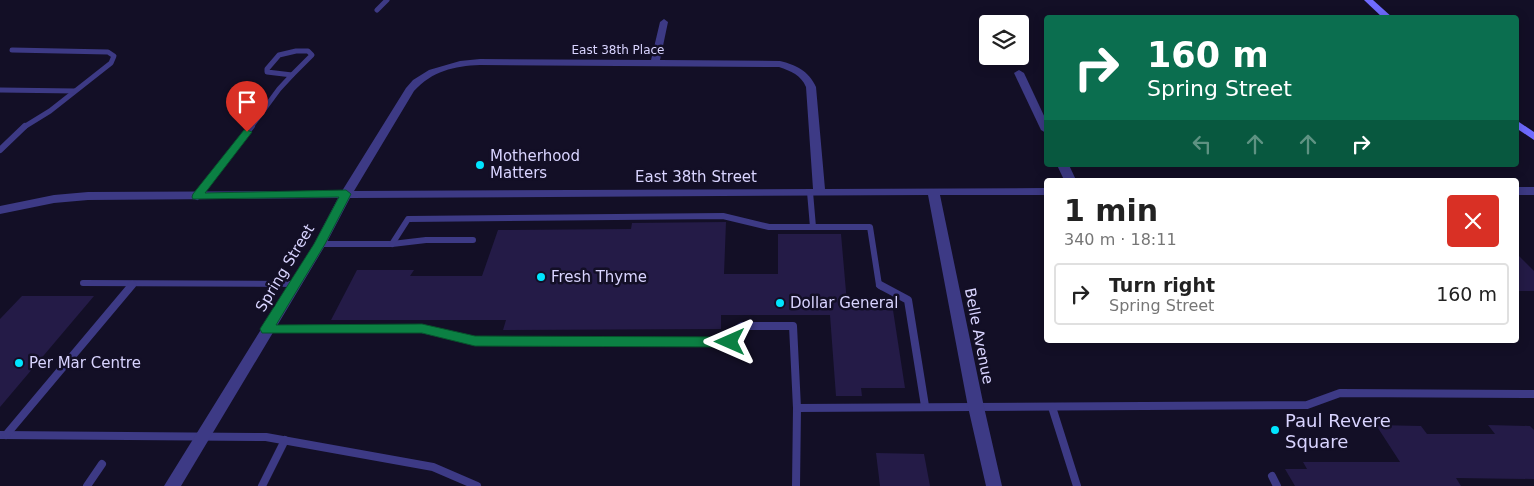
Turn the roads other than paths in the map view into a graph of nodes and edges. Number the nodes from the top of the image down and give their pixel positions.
1 (386, 0) edge
2 (1368, 0) edge
3 (377, 10) dead end
4 (1386, 15) edge
5 (664, 22) dead end
6 (12, 50) dead end
7 (655, 62) junction
8 (430, 72) joint
9 (1019, 73) dead end
10 (292, 75) junction
11 (0, 90) edge
12 (76, 91) junction
13 (1519, 125) edge
14 (1044, 126) edge
15 (1534, 137) edge
16 (0, 150) edge
17 (1519, 190) edge
18 (1534, 190) edge
19 (933, 191) junction
20 (1044, 191) edge
21 (815, 192) junction
22 (346, 194) junction
23 (197, 197) junction
24 (0, 210) edge
25 (813, 227) junction
26 (473, 240) dead end
27 (320, 244) junction
28 (392, 244) junction
29 (83, 283) dead end
30 (133, 284) junction
31 (294, 284) junction
32 (267, 329) junction
33 (1534, 394) edge
34 (925, 406) junction
35 (976, 406) junction
36 (1052, 407) junction
37 (797, 408) junction
38 (3, 435) edge
39 (201, 438) junction
40 (285, 440) junction
41 (102, 464) dead end
42 (1272, 476) dead end
43 (87, 486) edge
44 (172, 486) edge
45 (262, 486) edge
46 (477, 486) edge
47 (796, 486) edge
48 (994, 486) edge
49 (1076, 486) edge
50 (1277, 486) edge

1 - 3 lane
2 - 4 main road
5 - 7 street
6 - 12 lane
7 - 8 street, East 38th Place
7 - 21 street, East 38th Place
8 - 22 street, Spring Street
9 - 14 street
10 - 10 lane
10 - 23 lane
11 - 12 lane
12 - 16 lane
13 - 15 main road
17 - 18 street
19 - 20 street, East 38th Street
19 - 21 street, East 38th Street
19 - 35 street, Belle Avenue
21 - 22 street, East 38th Street
21 - 25 lane
22 - 23 street, East 38th Street
22 - 27 street, Spring Street
23 - 24 street, East 38th Street
25 - 28 lane
25 - 34 lane
26 - 28 lane
27 - 28 lane
27 - 31 street, Spring Street
29 - 30 lane
30 - 31 lane
30 - 38 lane
31 - 32 street, Spring Street
32 - 37 lane
32 - 39 street, Spring Street
33 - 36 lane
34 - 35 lane
34 - 37 lane
35 - 36 lane
35 - 48 street, Belle Avenue
36 - 49 lane
37 - 47 lane
38 - 39 lane
39 - 40 lane
39 - 44 street, Spring Street
40 - 45 lane
40 - 46 lane
41 - 43 lane
42 - 50 lane

